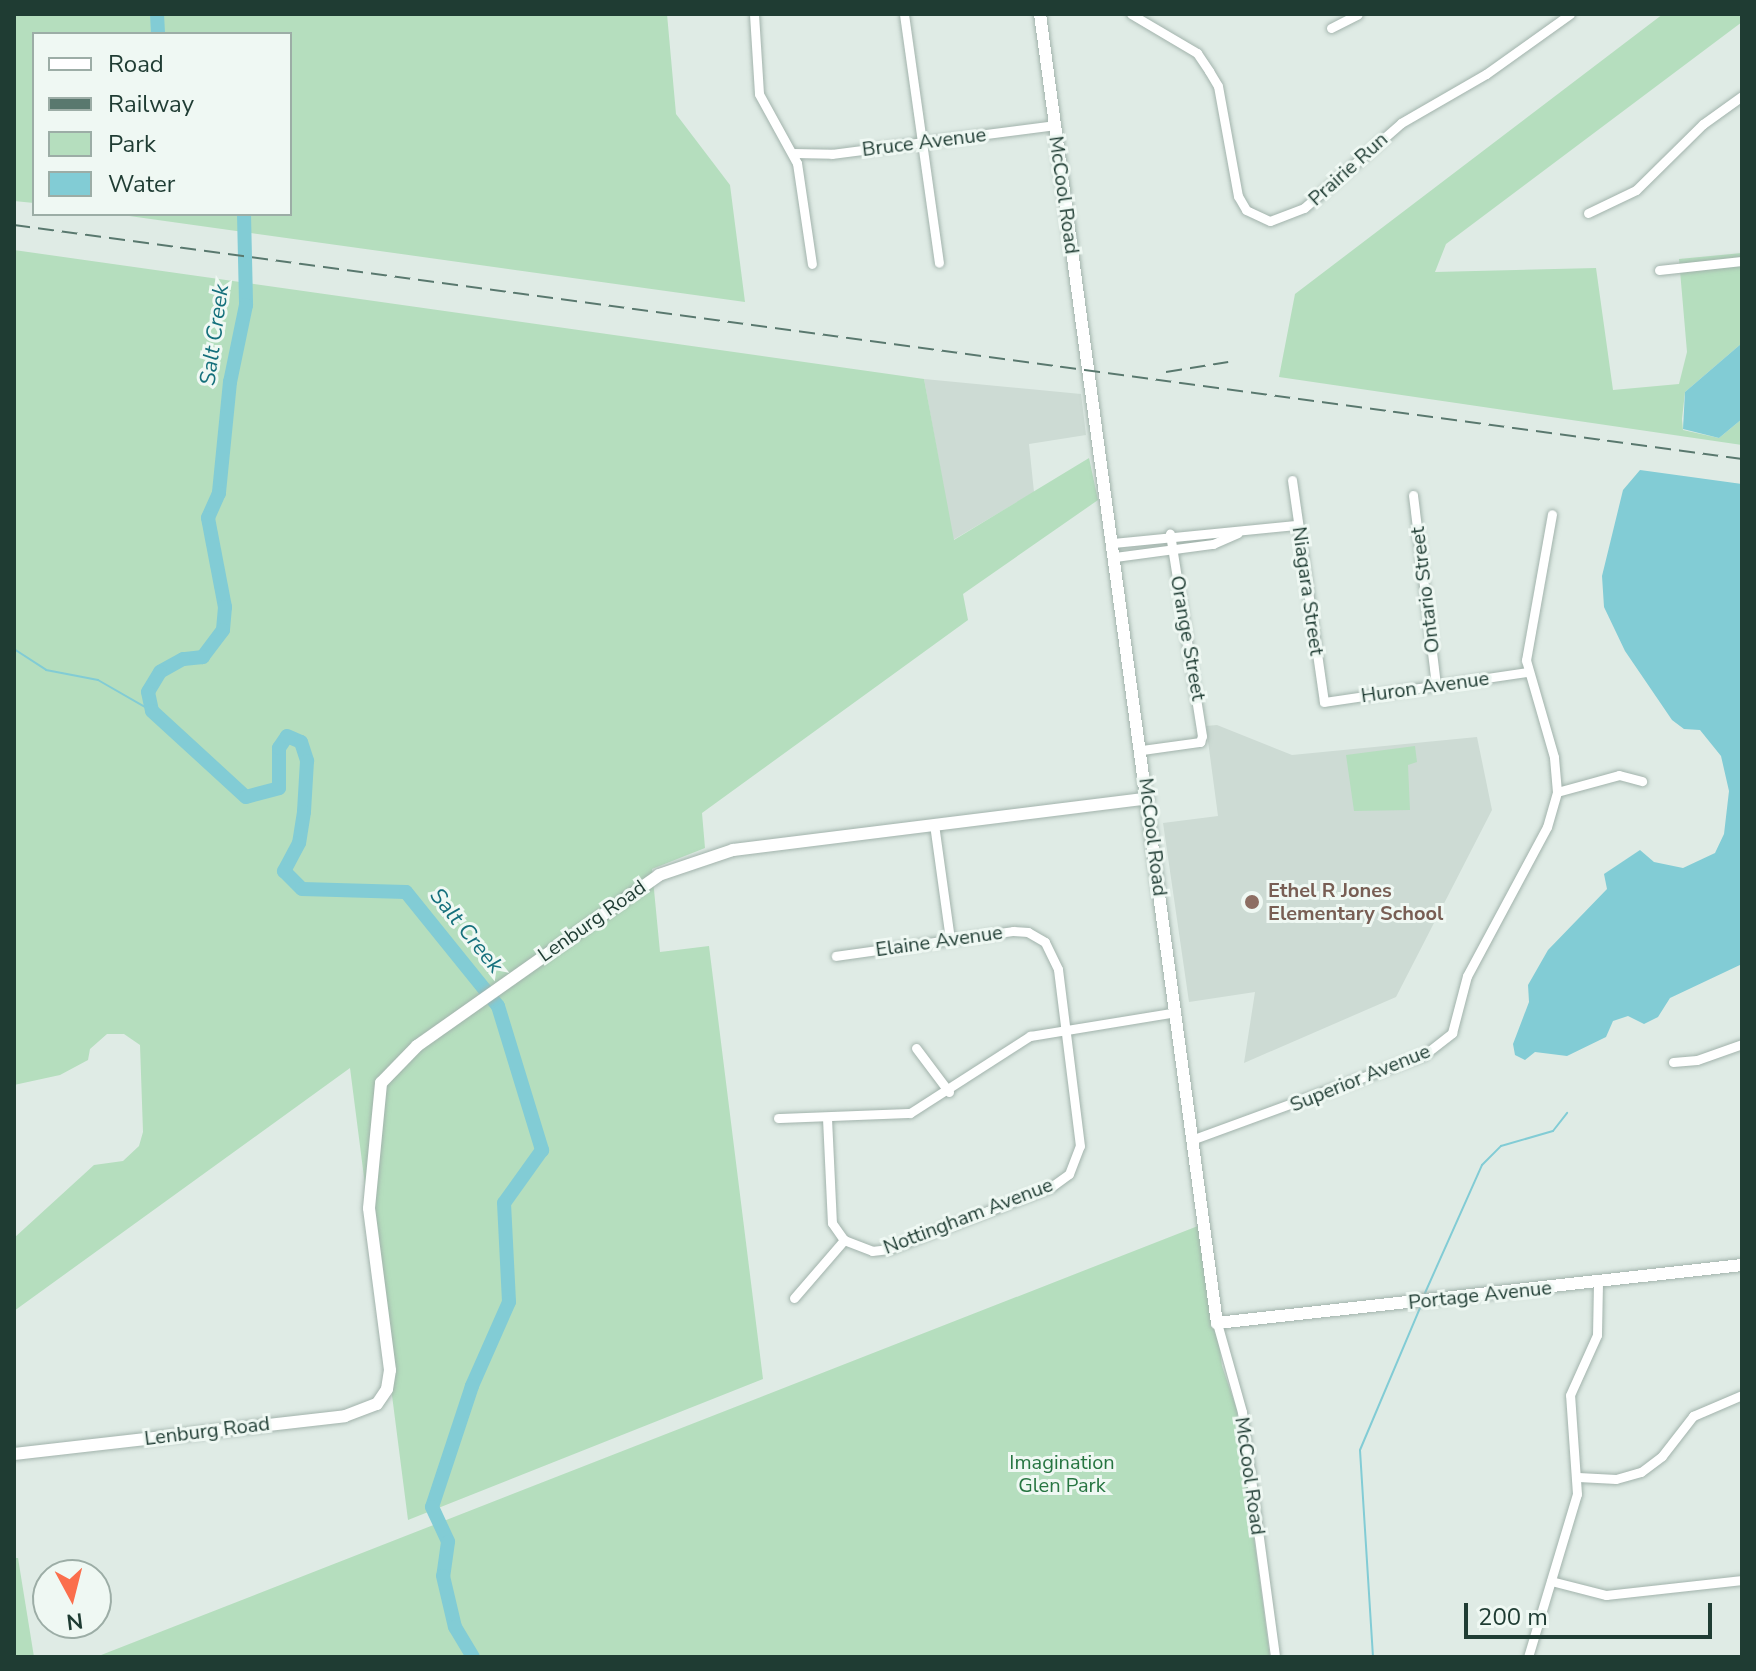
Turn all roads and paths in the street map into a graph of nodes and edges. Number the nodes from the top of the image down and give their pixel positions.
1 (754, 14) edge
2 (904, 14) edge
3 (1040, 14) edge
4 (1131, 14) edge
5 (1358, 14) edge
6 (1570, 14) edge
7 (1331, 28) dead end
8 (1742, 96) edge
9 (1055, 125) junction
10 (921, 142) junction
11 (793, 153) junction
12 (1588, 213) dead end
13 (1742, 261) edge
14 (939, 263) dead end
15 (812, 264) dead end
16 (1659, 270) dead end
17 (1292, 480) dead end
18 (1413, 495) dead end
19 (1552, 514) dead end
20 (1298, 525) junction
21 (1238, 533) junction
22 (1170, 534) junction
23 (1113, 543) junction
24 (1173, 550) junction
25 (1115, 557) junction
26 (1527, 672) junction
27 (1436, 686) junction
28 (1324, 702) joint
29 (1142, 750) junction
30 (1642, 781) dead end
31 (1557, 792) junction
32 (1148, 798) junction
33 (934, 824) junction
34 (950, 940) junction
35 (836, 956) dead end
36 (1176, 1012) junction
37 (1066, 1028) junction
38 (1742, 1044) edge
39 (916, 1048) dead end
40 (1673, 1062) dead end
41 (949, 1092) junction
42 (778, 1118) dead end
43 (827, 1118) junction
44 (1194, 1139) junction
45 (844, 1240) junction
46 (1742, 1265) edge
47 (1598, 1282) junction
48 (794, 1298) dead end
49 (1217, 1323) junction
50 (1742, 1395) edge
51 (14, 1454) edge
52 (1578, 1477) junction
53 (1742, 1580) edge
54 (1551, 1581) junction
55 (1275, 1657) edge
56 (1528, 1657) edge

1 - 11 street
2 - 10 street
3 - 9 street, McCool Road
4 - 6 street, Prairie Run
5 - 7 street
8 - 12 street
9 - 10 street, Bruce Avenue
9 - 23 street, McCool Road
10 - 11 street, Bruce Avenue
10 - 14 street
11 - 15 street
13 - 16 street
17 - 20 street, Niagara Street
18 - 27 street, Ontario Street
19 - 26 street
20 - 21 street
20 - 28 street, Niagara Street
21 - 22 street
21 - 24 street
22 - 23 street
22 - 24 street, Orange Street
23 - 25 street, McCool Road
24 - 25 street
24 - 29 street, Orange Street
25 - 29 street, McCool Road
26 - 27 street, Huron Avenue
26 - 31 street
27 - 28 street, Huron Avenue
29 - 32 street, McCool Road
30 - 31 street
31 - 44 street, Superior Avenue
32 - 33 street, Lenburg Road
32 - 36 street, McCool Road
33 - 34 street
33 - 51 street, Lenburg Road
34 - 35 street, Elaine Avenue
34 - 37 street, Elaine Avenue
36 - 37 street
36 - 44 street, McCool Road
37 - 41 street
37 - 45 street, Nottingham Avenue
38 - 40 street
39 - 41 street
41 - 43 street
42 - 43 street
43 - 45 street
44 - 49 street, McCool Road
45 - 48 street
46 - 47 street, Portage Avenue
47 - 49 street, Portage Avenue
47 - 52 street
49 - 55 street, McCool Road
50 - 52 street
52 - 54 street
53 - 54 street
54 - 56 street

